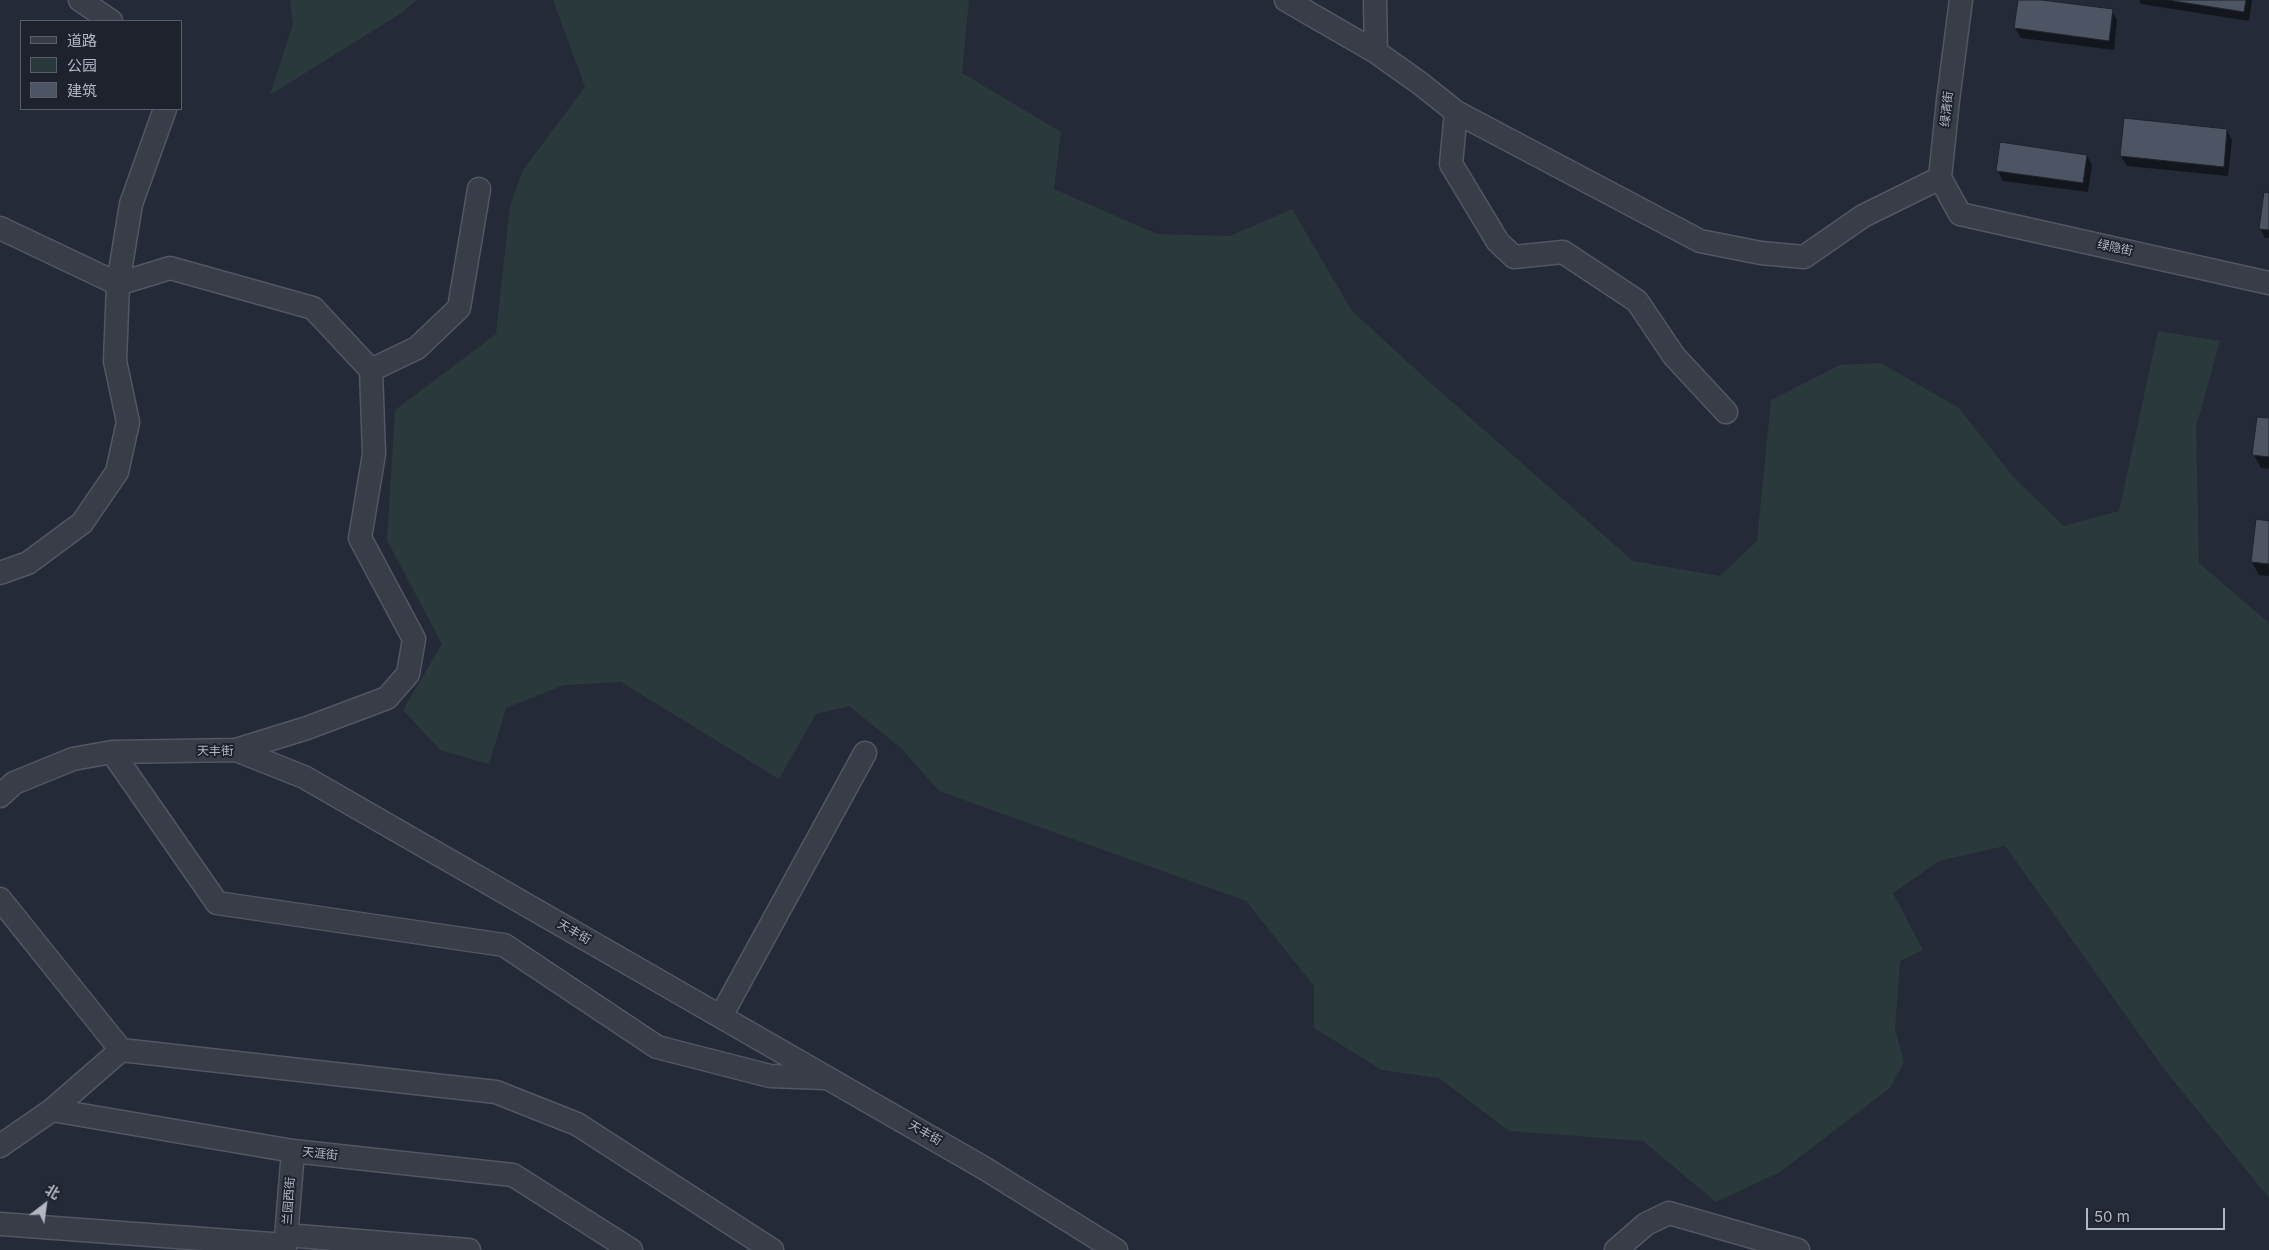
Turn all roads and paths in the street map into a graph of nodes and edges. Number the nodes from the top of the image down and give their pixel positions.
1 (80, 0) edge
2 (1286, 0) edge
3 (1375, 0) edge
4 (1962, 0) edge
5 (110, 20) edge
6 (1376, 52) junction
7 (165, 110) edge
8 (1456, 112) junction
9 (1940, 178) junction
10 (479, 189) dead end
11 (0, 228) edge
12 (2269, 283) edge
13 (118, 284) junction
14 (370, 370) junction
15 (1726, 412) dead end
16 (0, 573) edge
17 (236, 750) junction
18 (112, 752) junction
19 (865, 753) dead end
20 (0, 796) edge
21 (0, 899) edge
22 (721, 1016) junction
23 (120, 1050) junction
24 (829, 1078) junction
25 (52, 1110) junction
26 (0, 1146) edge
27 (293, 1151) junction
28 (0, 1224) edge
29 (286, 1244) edge
30 (469, 1250) edge
31 (631, 1250) edge
32 (772, 1250) edge
33 (1116, 1250) edge
34 (1616, 1250) edge
35 (1798, 1250) edge

1 - 5 street
2 - 6 street
3 - 6 street
4 - 9 street, 绿清街
6 - 8 street
7 - 13 street
8 - 9 street
8 - 15 street
9 - 12 street, 绿隐街
10 - 14 street
11 - 13 street
13 - 14 street
13 - 16 street
14 - 17 street
17 - 18 street, 天丰街
17 - 22 street, 天丰街
18 - 20 street, 天丰街
18 - 24 street
19 - 22 street
21 - 23 street
22 - 24 street, 天丰街
23 - 25 street
23 - 32 street
24 - 33 street, 天丰街
25 - 26 street
25 - 27 street, 天涯街
27 - 29 street, 兰园西街
27 - 31 street, 天涯街
28 - 29 street
29 - 30 street
34 - 35 street

